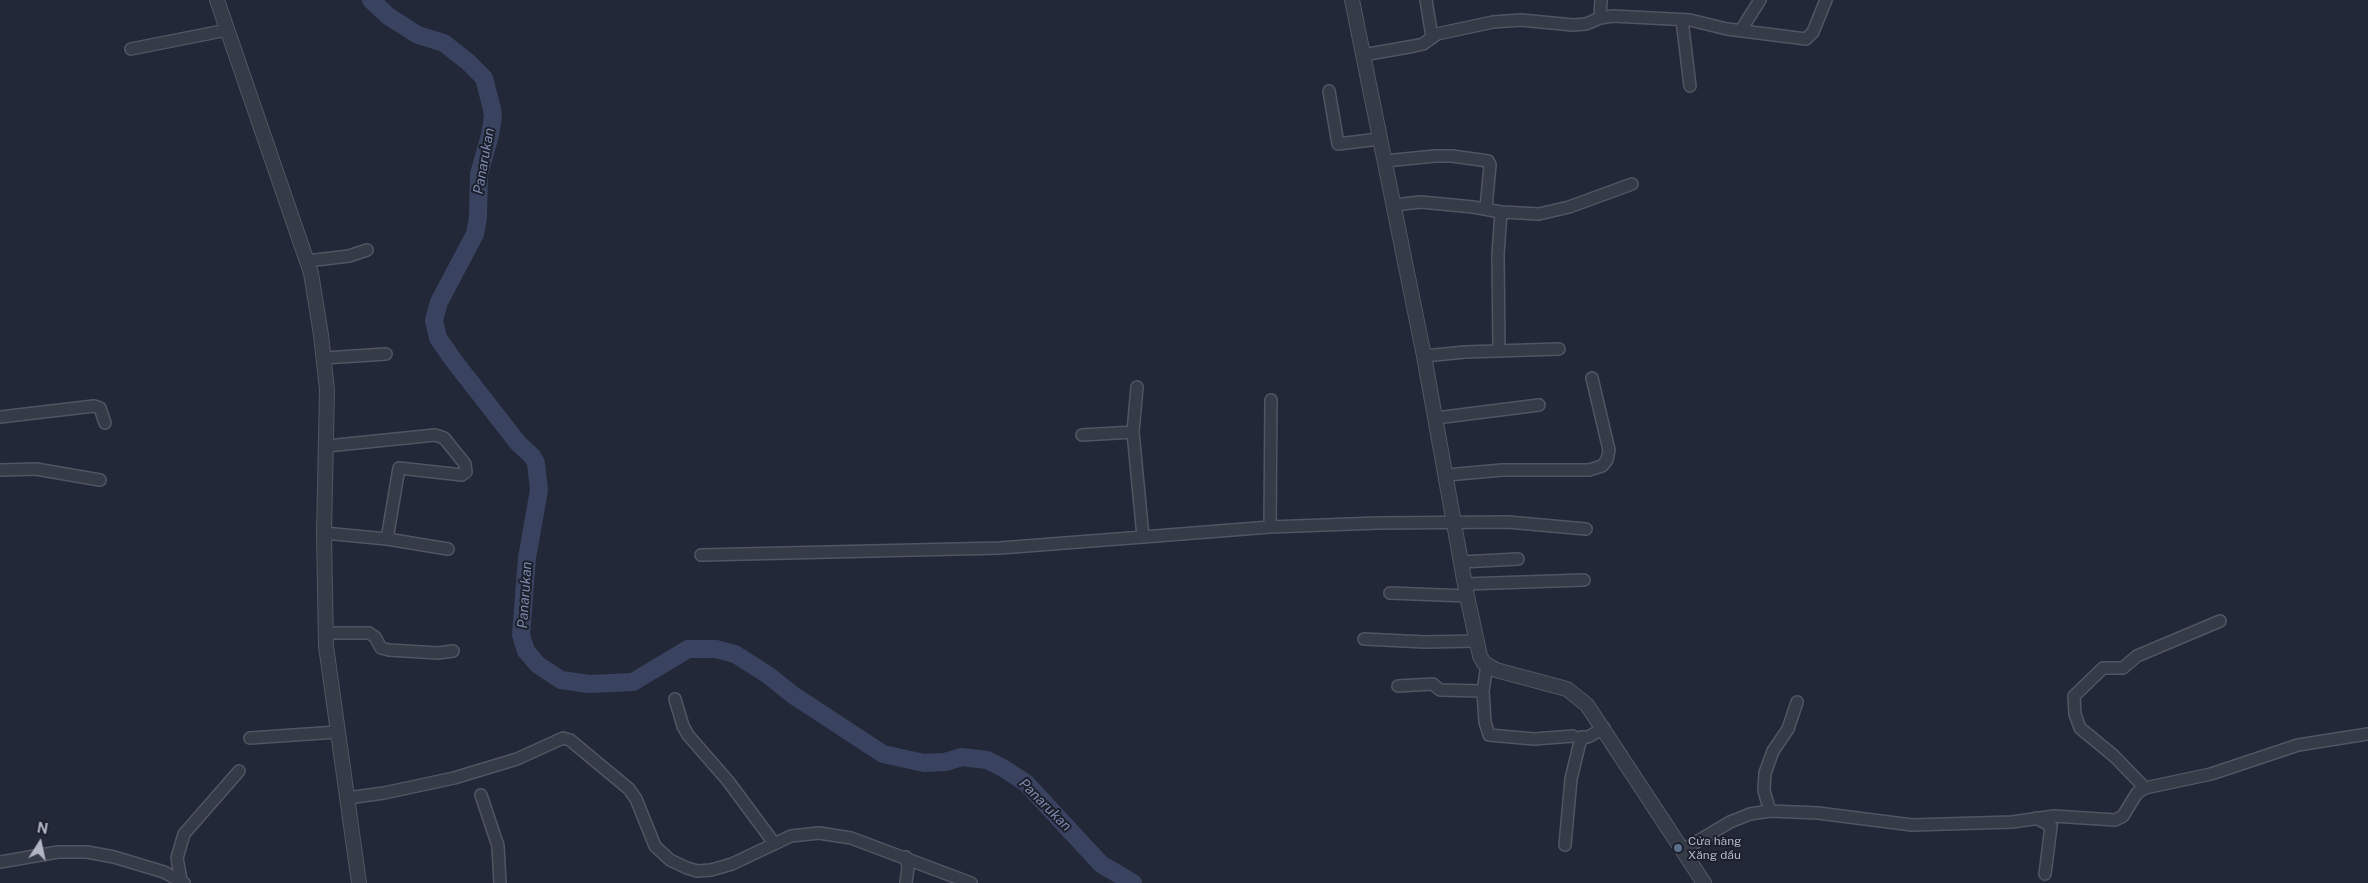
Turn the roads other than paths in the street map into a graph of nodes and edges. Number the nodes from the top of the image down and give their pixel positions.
1 (216, 0) edge
2 (1352, 0) edge
3 (1426, 0) edge
4 (1601, 0) edge
5 (1760, 0) edge
6 (1826, 0) edge
7 (1600, 18) junction
8 (1682, 20) junction
9 (227, 30) junction
10 (1741, 30) junction
11 (1432, 37) junction
12 (131, 49) dead end
13 (1363, 55) junction
14 (1690, 86) dead end
15 (1328, 91) dead end
16 (1379, 138) junction
17 (1385, 161) junction
18 (1632, 184) dead end
19 (1394, 205) junction
20 (1486, 208) junction
21 (1502, 212) junction
22 (367, 250) dead end
23 (307, 261) junction
24 (1559, 350) dead end
25 (1499, 351) junction
26 (386, 354) dead end
27 (1424, 356) junction
28 (324, 358) junction
29 (1592, 378) dead end
30 (1137, 386) dead end
31 (1271, 400) dead end
32 (1539, 405) dead end
33 (0, 417) edge
34 (1436, 418) junction
35 (105, 423) dead end
36 (1132, 432) junction
37 (1082, 435) dead end
38 (327, 446) junction
39 (0, 470) edge
40 (1447, 475) junction
41 (100, 480) dead end
42 (1454, 522) junction
43 (1270, 527) junction
44 (1586, 529) dead end
45 (324, 533) junction
46 (1143, 537) junction
47 (388, 539) junction
48 (448, 549) dead end
49 (701, 555) dead end
50 (1518, 559) dead end
51 (1461, 562) junction
52 (1584, 580) dead end
53 (1466, 590) junction
54 (1390, 593) dead end
55 (2220, 621) dead end
56 (325, 633) junction
57 (1364, 639) dead end
58 (1475, 641) junction
59 (453, 651) dead end
60 (1487, 665) junction
61 (1398, 686) dead end
62 (1483, 691) junction
63 (675, 699) dead end
64 (1797, 702) dead end
65 (1604, 728) junction
66 (337, 732) junction
67 (2368, 734) edge
68 (1573, 736) dead end
69 (250, 738) dead end
70 (240, 771) dead end
71 (2145, 788) junction
72 (481, 795) dead end
73 (346, 798) junction
74 (1770, 811) junction
75 (2034, 818) junction
76 (774, 843) junction
77 (1565, 845) dead end
78 (1683, 850) junction
79 (906, 857) junction
80 (0, 862) edge
81 (2045, 874) dead end
82 (183, 882) edge
83 (359, 883) edge
84 (500, 883) edge
85 (906, 883) edge
86 (971, 883) edge
87 (1704, 883) edge

1 - 9 street
2 - 13 street
3 - 11 street
4 - 7 street
5 - 10 street
6 - 10 street
7 - 8 street
7 - 11 street
8 - 10 street
8 - 14 street
9 - 12 street
9 - 23 street
11 - 13 street
13 - 16 street
15 - 16 street
16 - 17 street
17 - 19 street
17 - 20 street
18 - 21 street
19 - 20 street
19 - 27 street
20 - 21 street
21 - 25 street
22 - 23 street
23 - 28 street
24 - 25 street
25 - 27 street
26 - 28 street
27 - 34 street
28 - 38 street
29 - 40 street
30 - 36 street
31 - 43 street
32 - 34 street
33 - 35 street
34 - 40 street
36 - 37 street
36 - 46 street
38 - 45 street
38 - 47 street
39 - 41 street
40 - 42 street
42 - 43 street
42 - 44 street
42 - 51 street
43 - 46 street
45 - 47 street
45 - 56 street
46 - 49 street
47 - 48 street
50 - 51 street
51 - 53 street
52 - 53 street
53 - 54 street
53 - 58 street
55 - 71 street
56 - 59 street
56 - 66 street
57 - 58 street
58 - 60 street
60 - 62 street
60 - 65 street
61 - 62 street
62 - 68 street
63 - 76 street
64 - 74 street
65 - 77 street
65 - 78 street
66 - 69 street
66 - 73 street
67 - 71 street
70 - 82 street
71 - 75 street
72 - 84 street
73 - 76 street
73 - 83 street
74 - 75 street
74 - 78 street
75 - 81 street
76 - 79 street
78 - 87 street
79 - 85 street
79 - 86 street
80 - 82 street

